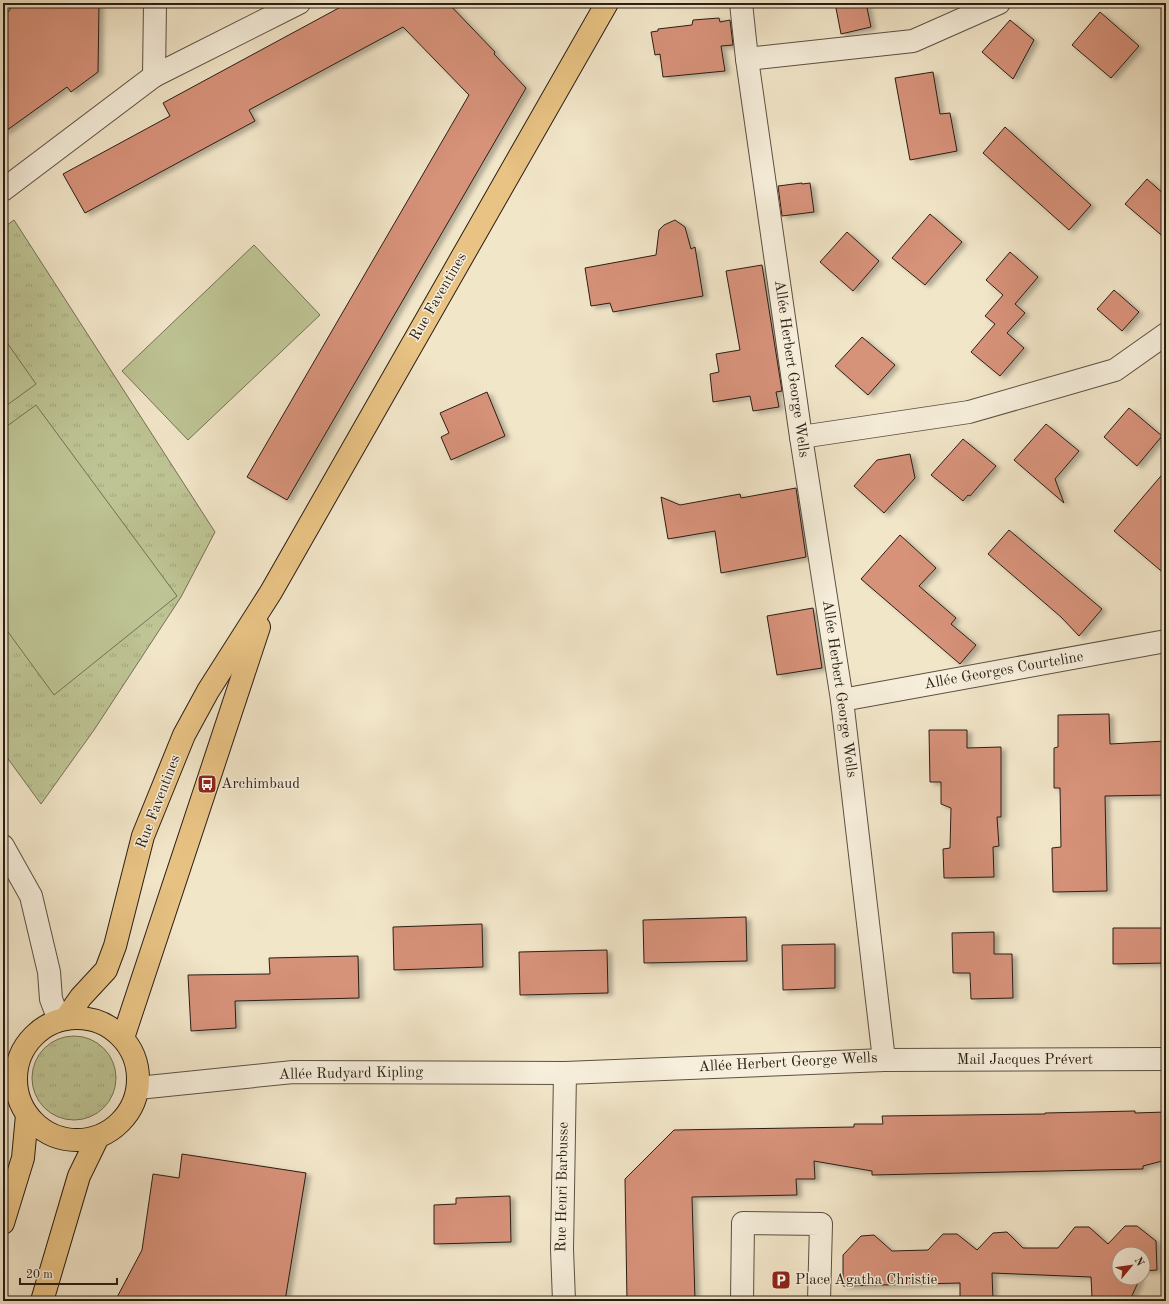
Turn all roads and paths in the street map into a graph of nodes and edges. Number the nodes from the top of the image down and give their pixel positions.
1 (155, 3) edge
2 (299, 3) edge
3 (607, 3) edge
4 (741, 3) edge
5 (999, 3) edge
6 (746, 59) junction
7 (154, 76) junction
8 (3, 190) edge
9 (1166, 334) edge
10 (801, 437) junction
11 (271, 592) junction
12 (1166, 641) edge
13 (842, 700) junction
14 (3, 846) edge
15 (62, 1019) junction
16 (123, 1038) junction
17 (884, 1060) junction
18 (1166, 1060) edge
19 (565, 1073) junction
20 (138, 1088) junction
21 (27, 1115) junction
22 (98, 1137) junction
23 (3, 1223) edge
24 (42, 1301) edge
25 (564, 1301) edge
26 (742, 1301) edge
27 (820, 1301) edge

1 - 7 street
2 - 7 street
3 - 11 main road, Rue Faventines
4 - 6 street, Allée Herbert George Wells
5 - 6 street
6 - 10 street, Allée Herbert George Wells
7 - 8 street
9 - 10 street
10 - 13 street, Allée Herbert George Wells
11 - 15 main road, Rue Faventines
11 - 16 main road, Rue Faventines
12 - 13 street, Allée Georges Courteline
13 - 17 street, Allée Herbert George Wells
14 - 15 street
15 - 16 main road, Rue Faventines
15 - 21 main road, Rue Faventines
16 - 20 main road, Rue Faventines
17 - 18 street, Mail Jacques Prévert
17 - 19 street, Allée Herbert George Wells
19 - 20 street, Allée Rudyard Kipling
19 - 25 street, Rue Henri Barbusse
20 - 22 main road, Rue Faventines
21 - 22 main road, Rue Faventines
21 - 23 main road, Rue Faventines
22 - 24 main road
26 - 27 street

